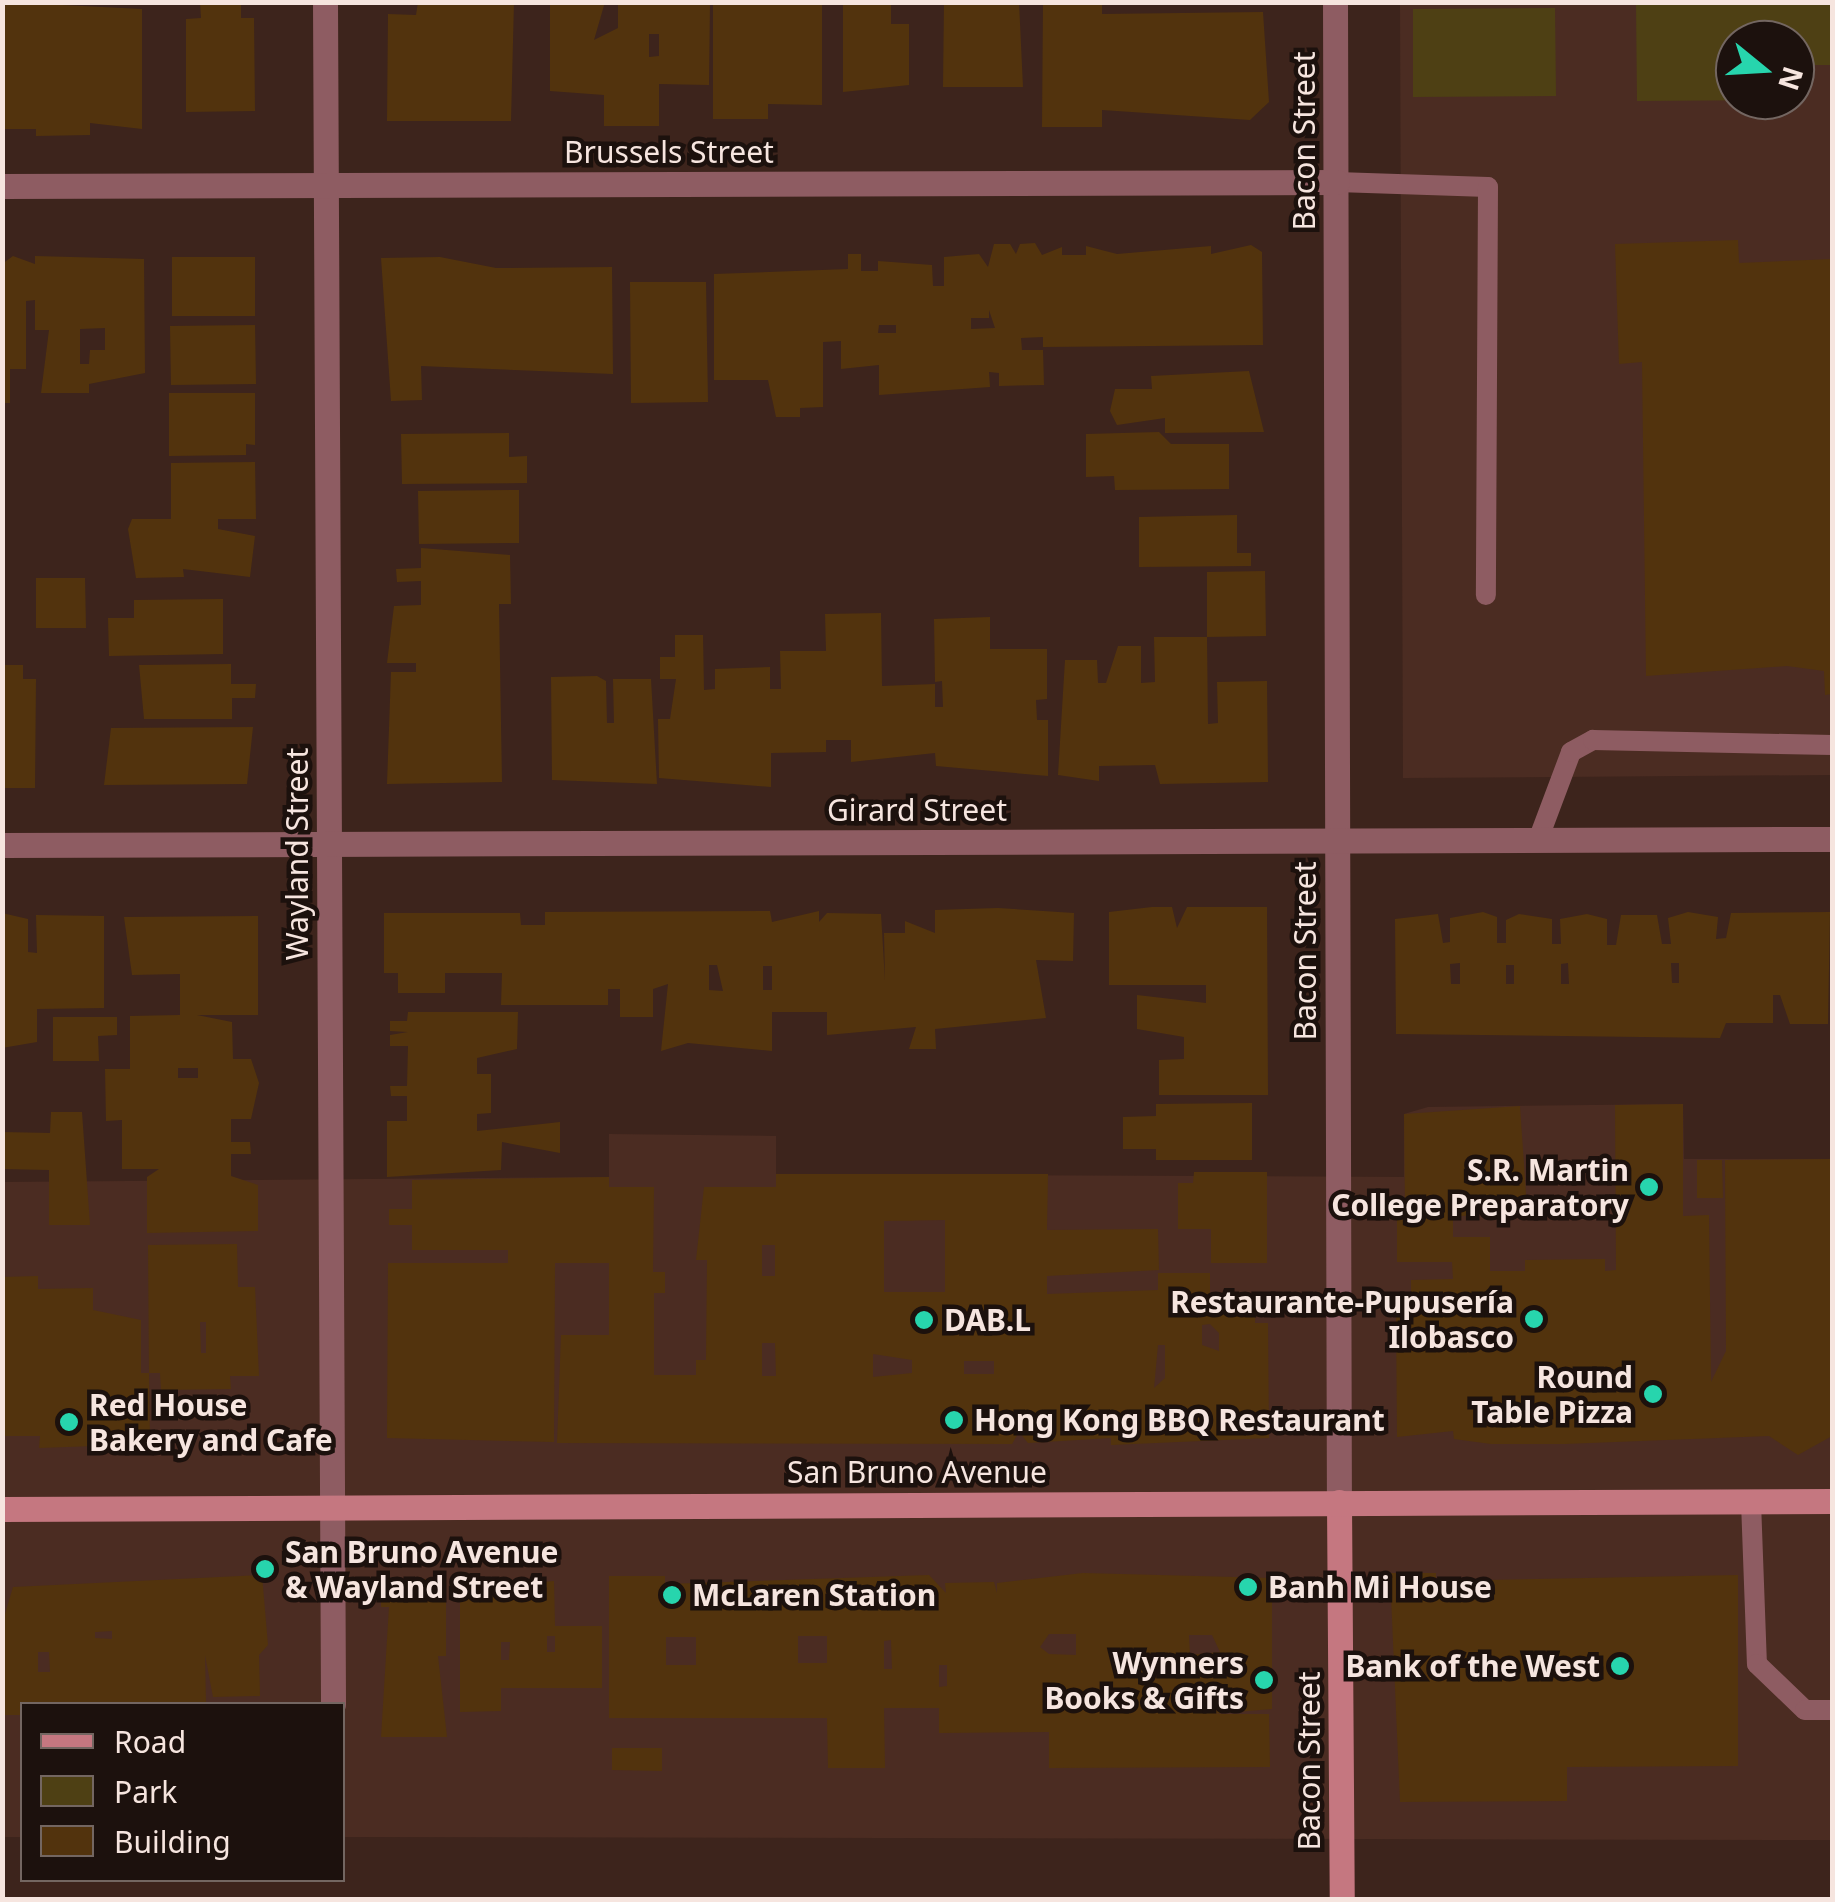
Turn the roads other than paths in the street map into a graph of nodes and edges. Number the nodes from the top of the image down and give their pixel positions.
1 (326, 2) edge
2 (1336, 2) edge
3 (1336, 182) junction
4 (325, 185) junction
5 (2, 186) edge
6 (1486, 594) dead end
7 (1832, 745) edge
8 (1832, 839) edge
9 (1338, 840) junction
10 (1538, 840) junction
11 (330, 844) junction
12 (2, 846) edge
13 (1832, 1501) edge
14 (1339, 1502) junction
15 (1751, 1502) junction
16 (331, 1508) junction
17 (2, 1509) edge
18 (333, 1702) edge
19 (1832, 1710) edge
20 (1342, 1900) edge

1 - 4 street, Wayland Street
2 - 3 street, Bacon Street
3 - 4 street, Brussels Street
3 - 6 lane
3 - 9 street, Bacon Street
4 - 5 street, Brussels Street
4 - 11 street, Wayland Street
7 - 10 lane
8 - 10 street, Girard Street
9 - 10 street, Girard Street
9 - 11 street, Girard Street
9 - 14 street, Bacon Street
11 - 12 street, Girard Street
11 - 16 street, Wayland Street
13 - 15 main road, San Bruno Avenue
14 - 15 main road, San Bruno Avenue
14 - 16 main road, San Bruno Avenue
14 - 20 main road, Bacon Street
15 - 19 lane
16 - 17 main road, San Bruno Avenue
16 - 18 street, Wayland Street

